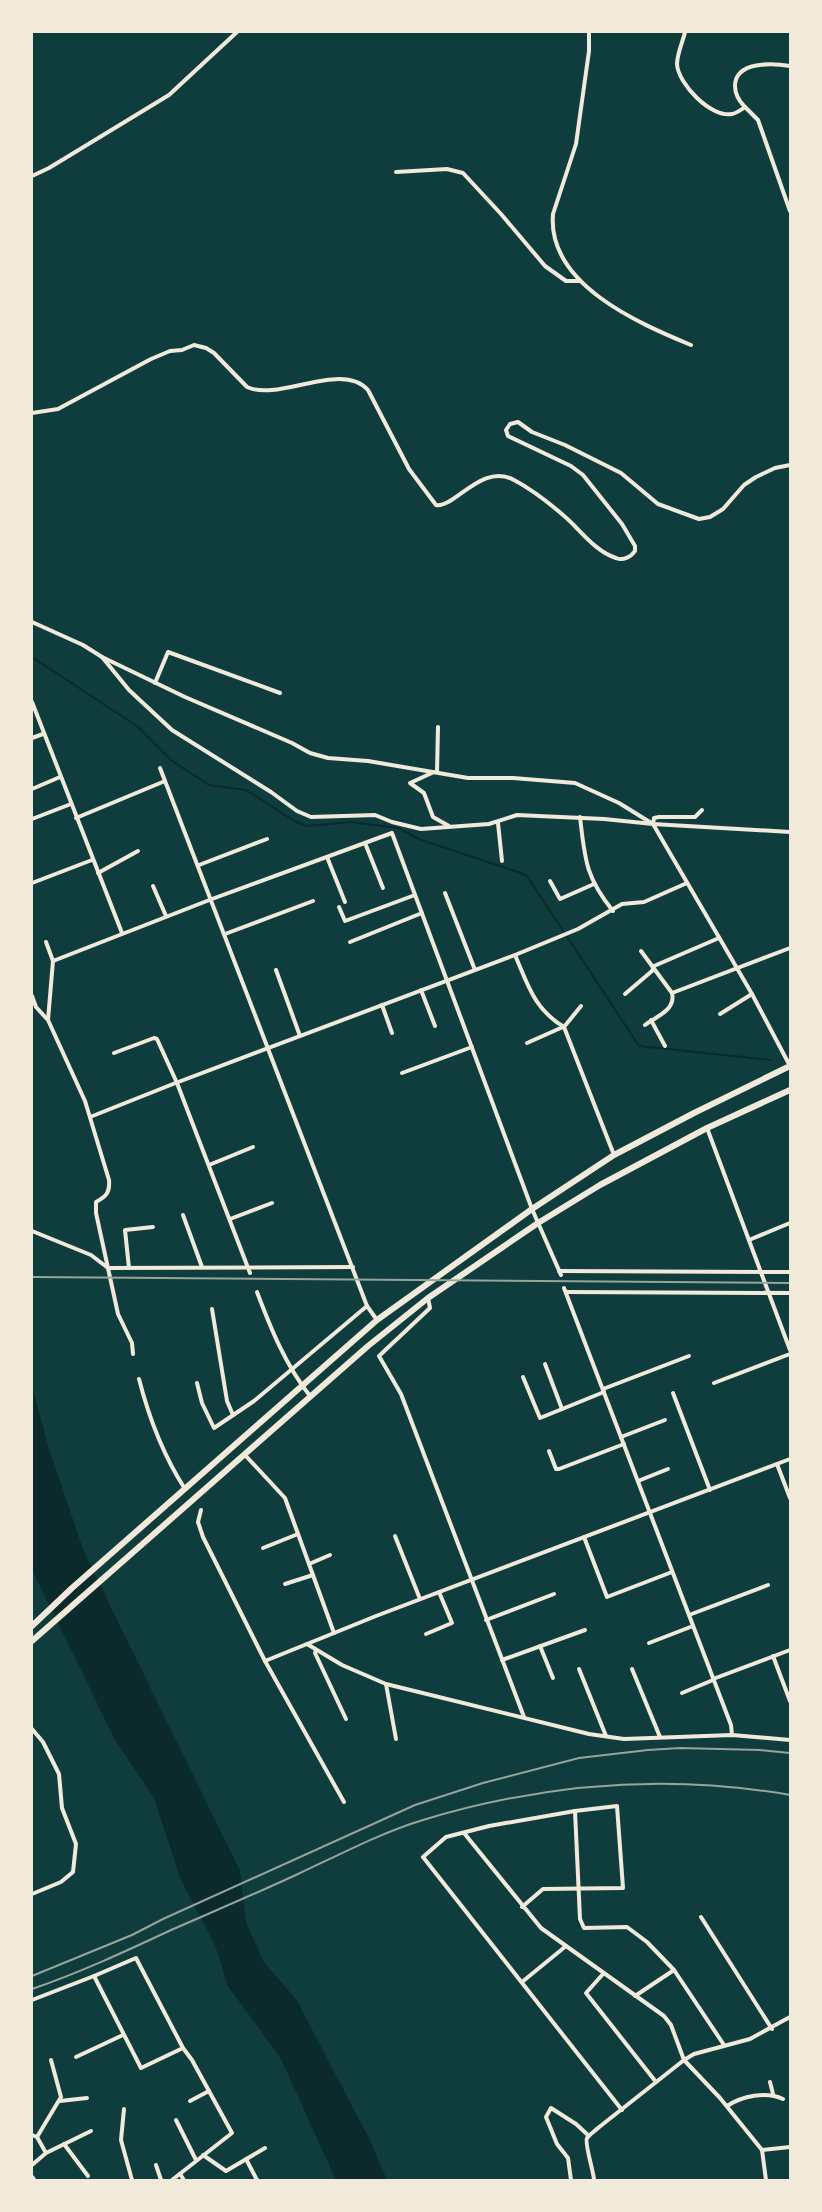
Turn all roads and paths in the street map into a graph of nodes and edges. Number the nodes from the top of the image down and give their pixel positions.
1 (237, 32) edge
2 (589, 32) edge
3 (685, 32) edge
4 (790, 66) edge
5 (745, 107) junction
6 (396, 172) dead end
7 (32, 177) edge
8 (790, 211) edge
9 (580, 281) junction
10 (691, 345) dead end
11 (32, 413) edge
12 (790, 465) edge
13 (32, 621) edge
14 (102, 657) junction
15 (155, 682) junction
16 (280, 693) dead end
17 (32, 702) edge
18 (438, 727) dead end
19 (43, 734) junction
20 (32, 738) edge
21 (160, 768) dead end
22 (436, 772) junction
23 (60, 777) junction
24 (165, 781) junction
25 (32, 789) edge
26 (70, 804) junction
27 (702, 810) dead end
28 (580, 817) junction
29 (76, 818) junction
30 (32, 819) edge
31 (392, 822) junction
32 (498, 823) junction
33 (653, 824) junction
34 (450, 827) junction
35 (790, 832) edge
36 (392, 833) junction
37 (267, 839) dead end
38 (365, 843) junction
39 (138, 851) dead end
40 (327, 857) junction
41 (92, 860) junction
42 (502, 861) dead end
43 (198, 865) junction
44 (98, 873) junction
45 (549, 881) dead end
46 (32, 883) edge
47 (687, 883) junction
48 (594, 884) junction
49 (153, 886) dead end
50 (383, 888) dead end
51 (445, 892) dead end
52 (416, 896) junction
53 (212, 899) junction
54 (313, 901) dead end
55 (345, 902) dead end
56 (339, 907) dead end
57 (613, 911) junction
58 (422, 913) junction
59 (166, 916) junction
60 (122, 933) junction
61 (225, 934) junction
62 (719, 938) junction
63 (46, 942) dead end
64 (350, 942) dead end
65 (790, 948) edge
66 (641, 951) dead end
67 (515, 955) junction
68 (53, 961) junction
69 (737, 968) junction
70 (653, 969) junction
71 (276, 970) dead end
72 (475, 970) junction
73 (448, 981) junction
74 (422, 990) junction
75 (672, 993) junction
76 (625, 994) dead end
77 (752, 994) junction
78 (32, 996) edge
79 (382, 1005) junction
80 (581, 1006) dead end
81 (720, 1014) dead end
82 (48, 1020) junction
83 (651, 1020) junction
84 (645, 1025) dead end
85 (435, 1026) dead end
86 (564, 1026) junction
87 (392, 1033) dead end
88 (300, 1036) junction
89 (527, 1043) dead end
90 (472, 1046) junction
91 (665, 1046) dead end
92 (269, 1048) junction
93 (114, 1053) dead end
94 (790, 1066) edge
95 (402, 1073) dead end
96 (177, 1083) junction
97 (790, 1090) edge
98 (90, 1117) junction
99 (706, 1128) junction
100 (253, 1147) dead end
101 (614, 1155) junction
102 (209, 1165) junction
103 (272, 1203) dead end
104 (532, 1209) junction
105 (183, 1215) dead end
106 (230, 1219) junction
107 (538, 1223) junction
108 (790, 1223) edge
109 (153, 1227) dead end
110 (32, 1231) edge
111 (749, 1240) junction
112 (202, 1267) junction
113 (248, 1267) junction
114 (353, 1267) junction
115 (108, 1268) junction
116 (129, 1268) junction
117 (762, 1272) junction
118 (790, 1272) edge
119 (250, 1273) dead end
120 (257, 1292) dead end
121 (770, 1293) junction
122 (790, 1293) edge
123 (428, 1298) junction
124 (368, 1306) junction
125 (212, 1309) dead end
126 (377, 1320) junction
127 (790, 1347) edge
128 (133, 1354) dead end
129 (790, 1354) edge
130 (689, 1356) dead end
131 (545, 1364) dead end
132 (291, 1370) junction
133 (523, 1377) dead end
134 (139, 1380) dead end
135 (197, 1383) dead end
136 (714, 1383) dead end
137 (302, 1386) junction
138 (604, 1391) junction
139 (673, 1393) dead end
140 (310, 1396) junction
141 (562, 1409) junction
142 (233, 1415) junction
143 (665, 1420) dead end
144 (621, 1437) junction
145 (624, 1444) junction
146 (549, 1451) dead end
147 (244, 1454) junction
148 (790, 1459) edge
149 (777, 1464) junction
150 (668, 1469) dead end
151 (638, 1481) junction
152 (710, 1490) junction
153 (182, 1491) junction
154 (790, 1498) edge
155 (201, 1510) dead end
156 (650, 1512) junction
157 (298, 1534) junction
158 (395, 1536) dead end
159 (584, 1537) junction
160 (263, 1548) dead end
161 (330, 1555) dead end
162 (309, 1564) junction
163 (672, 1572) junction
164 (313, 1575) junction
165 (471, 1581) junction
166 (285, 1584) dead end
167 (768, 1585) dead end
168 (440, 1592) junction
169 (554, 1594) dead end
170 (420, 1599) junction
171 (689, 1615) junction
172 (486, 1620) junction
173 (32, 1626) edge
174 (693, 1626) junction
175 (585, 1629) dead end
176 (334, 1634) junction
177 (426, 1634) dead end
178 (32, 1641) edge
179 (649, 1643) dead end
180 (307, 1644) junction
181 (540, 1646) junction
182 (316, 1650) junction
183 (790, 1650) edge
184 (772, 1656) junction
185 (502, 1660) junction
186 (265, 1661) junction
187 (579, 1669) dead end
188 (632, 1669) dead end
189 (553, 1678) dead end
190 (713, 1680) junction
191 (386, 1684) junction
192 (682, 1693) dead end
193 (790, 1701) edge
194 (524, 1718) junction
195 (346, 1719) dead end
196 (32, 1728) edge
197 (732, 1735) junction
198 (606, 1737) junction
199 (660, 1737) junction
200 (396, 1739) dead end
201 (790, 1740) edge
202 (344, 1802) dead end
203 (575, 1811) junction
204 (464, 1833) junction
205 (579, 1888) junction
206 (32, 1894) edge
207 (522, 1907) junction
208 (701, 1917) dead end
209 (566, 1946) junction
210 (674, 1970) junction
211 (603, 1974) junction
212 (93, 1976) junction
213 (522, 1982) junction
214 (635, 1996) junction
215 (32, 2000) edge
216 (790, 2017) edge
217 (772, 2028) junction
218 (123, 2035) junction
219 (724, 2045) junction
220 (183, 2049) junction
221 (76, 2058) dead end
222 (51, 2060) dead end
223 (684, 2060) junction
224 (656, 2082) junction
225 (770, 2082) dead end
226 (209, 2091) junction
227 (773, 2094) junction
228 (87, 2098) dead end
229 (783, 2099) dead end
230 (59, 2101) junction
231 (190, 2101) dead end
232 (727, 2106) junction
233 (124, 2109) dead end
234 (622, 2110) junction
235 (176, 2120) dead end
236 (91, 2131) dead end
237 (34, 2136) edge
238 (589, 2136) junction
239 (64, 2144) junction
240 (790, 2147) edge
241 (265, 2148) dead end
242 (762, 2151) junction
243 (46, 2153) junction
244 (202, 2155) junction
245 (196, 2160) junction
246 (246, 2160) junction
247 (32, 2165) edge
248 (156, 2165) dead end
249 (180, 2174) junction
250 (88, 2176) dead end
251 (132, 2181) edge
252 (161, 2181) edge
253 (172, 2181) edge
254 (184, 2181) edge
255 (257, 2181) edge
256 (571, 2181) edge
257 (594, 2181) edge
258 (766, 2181) edge

1 - 7 street
2 - 9 street
3 - 5 street
4 - 5 street
5 - 8 street
6 - 9 street
9 - 10 street
11 - 12 street
13 - 14 street
14 - 15 street
14 - 31 street
15 - 16 street
15 - 22 street
17 - 19 street
18 - 22 street
19 - 20 street
19 - 23 street
21 - 24 street
22 - 33 street
22 - 34 street
23 - 25 street
23 - 26 street
24 - 29 street
24 - 43 street
26 - 29 street
26 - 30 street
27 - 33 street
28 - 32 street
28 - 33 street
28 - 48 street
29 - 41 street
31 - 34 street
31 - 36 street
32 - 34 street
32 - 42 street
33 - 35 street
33 - 47 street
36 - 38 street
36 - 52 street
37 - 43 street
38 - 40 street
38 - 50 street
39 - 44 street
40 - 53 street
40 - 55 street
41 - 44 street
41 - 46 street
43 - 53 street
44 - 60 street
45 - 48 street
47 - 57 street
47 - 62 street
48 - 57 street
49 - 59 street
51 - 72 street
52 - 56 street
52 - 58 street
53 - 59 street
53 - 61 street
54 - 61 street
57 - 67 street
58 - 64 street
58 - 73 street
59 - 60 street
60 - 68 street
61 - 92 street
62 - 69 street
62 - 70 street
63 - 68 street
65 - 69 street
66 - 70 street
67 - 72 street
67 - 86 street
68 - 82 street
69 - 75 street
69 - 77 street
70 - 75 street
70 - 76 street
71 - 88 street
72 - 73 street
73 - 74 street
73 - 90 street
74 - 79 street
74 - 85 street
75 - 83 street
77 - 81 street
77 - 94 street
78 - 82 street
79 - 87 street
79 - 88 street
80 - 86 street
82 - 98 street
83 - 84 street
83 - 91 street
86 - 89 street
86 - 101 street
88 - 92 street
90 - 95 street
90 - 104 street
92 - 96 street
92 - 114 street
93 - 96 street
94 - 101 highway
96 - 98 street
96 - 102 street
97 - 99 highway
98 - 115 street
99 - 107 highway
99 - 111 street
100 - 102 street
101 - 104 highway
102 - 106 street
103 - 106 street
104 - 107 street
104 - 126 highway
105 - 112 street
106 - 113 street
107 - 117 street
107 - 123 highway
108 - 111 street
109 - 116 street
110 - 115 street
111 - 117 street
112 - 113 street
112 - 116 street
113 - 114 street
113 - 119 street
114 - 124 street
115 - 116 street
115 - 128 street
117 - 118 street
117 - 121 street
120 - 132 street
121 - 122 street
121 - 127 street
121 - 138 street
123 - 140 highway
123 - 165 street
124 - 126 street
124 - 132 street
125 - 142 street
126 - 137 highway
129 - 136 street
130 - 138 street
131 - 141 street
132 - 137 street
132 - 142 street
133 - 141 street
134 - 153 street
135 - 142 street
137 - 140 street
137 - 153 highway
138 - 141 street
138 - 144 street
139 - 152 street
140 - 147 highway
143 - 144 street
144 - 145 street
145 - 146 street
145 - 151 street
147 - 157 street
147 - 178 highway
148 - 149 street
149 - 152 street
149 - 154 street
150 - 151 street
151 - 156 street
152 - 156 street
153 - 173 highway
155 - 186 street
156 - 159 street
156 - 163 street
157 - 160 street
157 - 162 street
158 - 170 street
159 - 163 street
159 - 165 street
161 - 162 street
162 - 164 street
163 - 171 street
164 - 166 street
164 - 176 street
165 - 168 street
165 - 172 street
167 - 171 street
168 - 170 street
168 - 177 street
169 - 172 street
170 - 176 street
171 - 174 street
172 - 185 street
174 - 179 street
174 - 190 street
175 - 181 street
176 - 180 street
180 - 182 street
180 - 186 street
181 - 185 street
181 - 189 street
182 - 191 street
182 - 195 street
183 - 184 street
184 - 190 street
184 - 193 street
185 - 194 street
186 - 202 street
187 - 198 street
188 - 199 street
190 - 192 street
190 - 197 street
191 - 194 street
191 - 200 street
194 - 198 street
196 - 206 street
197 - 199 street
197 - 201 street
198 - 199 street
203 - 204 street
203 - 205 street
203 - 205 street
204 - 207 street
204 - 213 street
205 - 207 street
205 - 210 street
207 - 209 street
208 - 217 street
209 - 211 street
209 - 213 street
210 - 214 street
210 - 219 street
211 - 214 street
211 - 224 street
212 - 215 street
212 - 218 street
212 - 220 street
213 - 234 street
214 - 223 street
216 - 217 street
217 - 219 street
218 - 220 street
218 - 221 street
219 - 223 street
220 - 226 street
222 - 230 street
223 - 224 street
223 - 232 street
224 - 234 street
225 - 227 street
226 - 231 street
226 - 244 street
227 - 229 street
227 - 232 street
228 - 230 street
230 - 237 street
232 - 242 street
233 - 251 street
234 - 238 street
235 - 245 street
236 - 239 street
237 - 243 street
238 - 256 street
238 - 257 street
239 - 243 street
239 - 250 street
240 - 242 street
241 - 246 street
242 - 258 street
243 - 247 street
244 - 245 street
244 - 246 street
245 - 249 street
246 - 255 street
248 - 252 street
249 - 253 street
249 - 254 street

